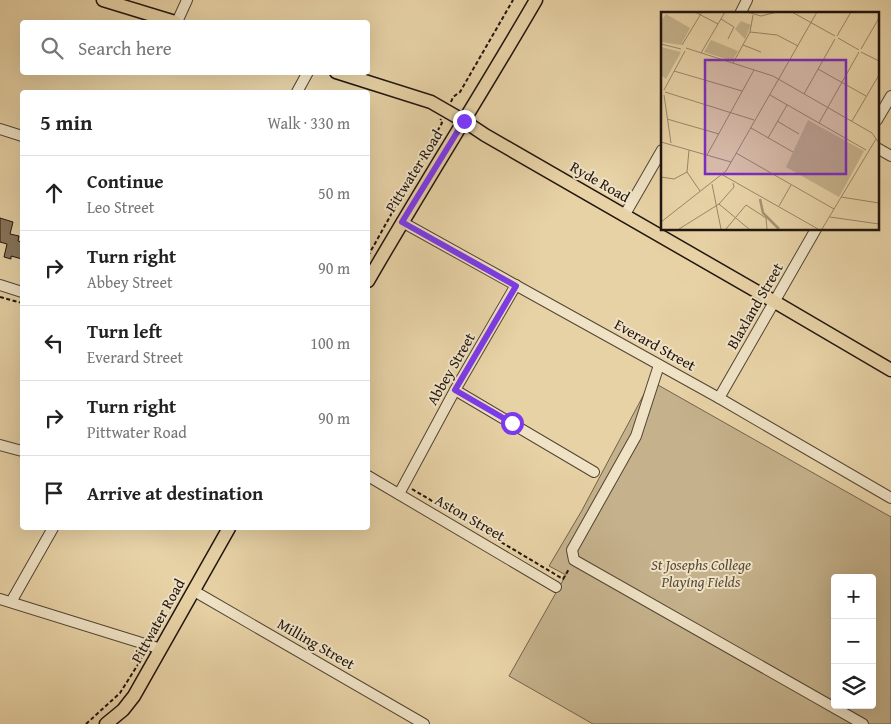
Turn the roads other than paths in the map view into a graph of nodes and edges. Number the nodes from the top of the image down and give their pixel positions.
1 (103, 0) edge
2 (187, 0) edge
3 (536, 0) edge
4 (747, 0) edge
5 (741, 12) edge
6 (169, 20) edge
7 (177, 20) edge
8 (306, 75) edge
9 (346, 75) edge
10 (298, 90) edge
11 (891, 96) edge
12 (878, 118) edge
13 (464, 121) junction
14 (0, 129) edge
15 (20, 135) edge
16 (878, 149) edge
17 (661, 152) edge
18 (891, 156) edge
19 (624, 216) junction
20 (402, 222) junction
21 (815, 230) edge
22 (370, 278) edge
23 (0, 285) edge
24 (516, 286) junction
25 (20, 291) edge
26 (775, 302) junction
27 (659, 365) junction
28 (891, 370) edge
29 (455, 390) junction
30 (719, 398) junction
31 (0, 444) edge
32 (20, 450) edge
33 (594, 472) dead end
34 (370, 477) edge
35 (399, 494) junction
36 (891, 498) edge
37 (52, 530) edge
38 (228, 530) edge
39 (556, 587) dead end
40 (194, 591) junction
41 (0, 598) edge
42 (11, 602) junction
43 (161, 649) junction
44 (106, 724) edge
45 (424, 724) edge
46 (863, 724) edge

1 - 6 main road
2 - 7 street
3 - 13 main road, Pittwater Road
4 - 5 street
8 - 10 street
9 - 13 main road, Ryde Road
11 - 12 street
13 - 19 main road, Ryde Road
13 - 20 main road, Pittwater Road
14 - 15 street
16 - 18 street
17 - 19 street
19 - 26 main road, Ryde Road
20 - 22 main road, Pittwater Road
20 - 24 street, Everard Street
21 - 26 street, Blaxland Street
23 - 25 street
24 - 27 street, Everard Street
24 - 29 street, Abbey Street
26 - 28 main road, Ryde Road
26 - 30 street, Blaxland Street
27 - 30 street, Everard Street
27 - 46 street
29 - 33 street
29 - 35 street, Abbey Street
30 - 36 street, Everard Street
31 - 32 street
34 - 35 street, Aston Street
35 - 39 street, Aston Street
37 - 42 street
38 - 40 main road, Pittwater Road
40 - 43 main road, Pittwater Road
40 - 45 street, Milling Street
41 - 42 street
42 - 43 street
43 - 44 main road, Pittwater Road

